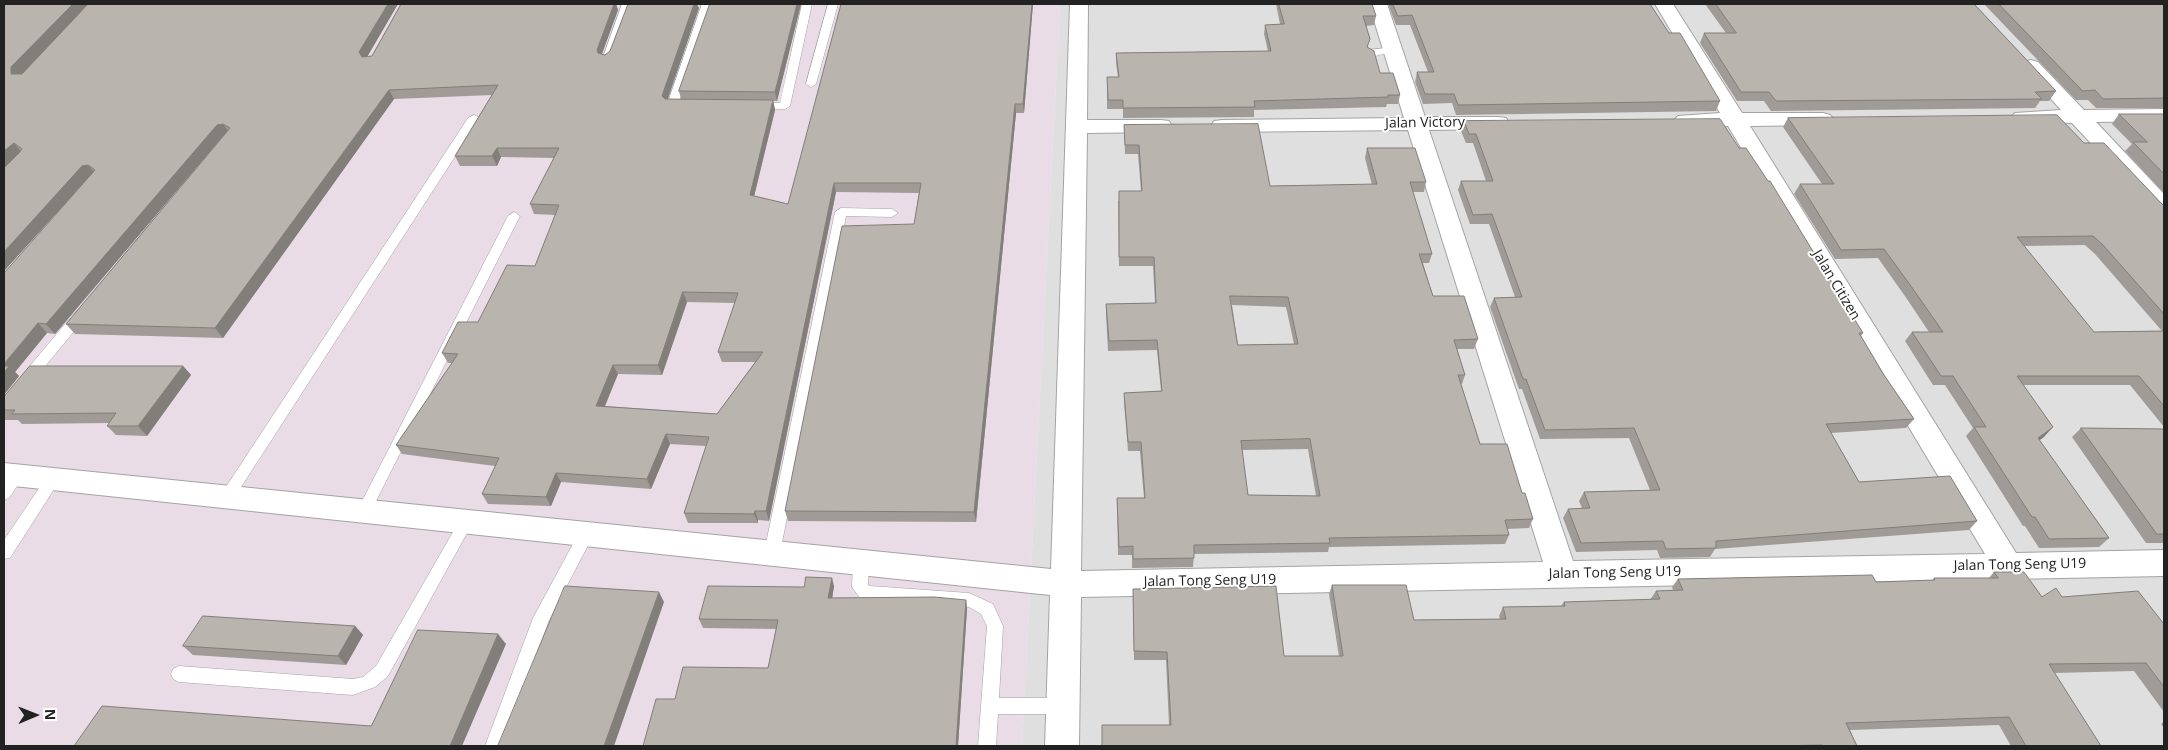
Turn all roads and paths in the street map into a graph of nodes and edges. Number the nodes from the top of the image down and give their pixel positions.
1 (627, 4) edge
2 (707, 4) edge
3 (807, 4) edge
4 (833, 4) edge
5 (1079, 4) edge
6 (1378, 4) edge
7 (1664, 4) edge
8 (2019, 53) edge
9 (607, 60) edge
10 (811, 84) dead end
11 (691, 105) edge
12 (747, 106) edge
13 (2164, 115) edge
14 (2078, 116) junction
15 (2000, 117) edge
16 (474, 118) dead end
17 (1843, 119) edge
18 (1735, 120) junction
19 (1665, 121) edge
20 (1516, 122) edge
21 (1416, 124) junction
22 (1176, 126) edge
23 (1206, 126) edge
24 (1076, 127) junction
25 (2164, 208) edge
26 (892, 213) dead end
27 (514, 216) dead end
28 (91, 302) edge
29 (4, 406) edge
30 (53, 479) junction
31 (9, 481) edge
32 (227, 497) junction
33 (364, 511) junction
34 (466, 522) junction
35 (586, 534) junction
36 (4, 553) edge
37 (772, 554) junction
38 (861, 563) junction
39 (2164, 563) edge
40 (2008, 566) junction
41 (1562, 574) junction
42 (1066, 584) junction
43 (179, 674) dead end
44 (990, 706) junction
45 (1063, 706) junction
46 (494, 746) edge
47 (988, 746) edge
48 (1062, 746) edge

1 - 9 lane
2 - 11 lane
3 - 12 lane
4 - 10 lane
5 - 24 street
6 - 21 street
7 - 18 street, Jalan Citizen
8 - 14 street
13 - 14 street
14 - 15 street
14 - 25 street
16 - 32 lane
17 - 18 street
18 - 19 street
18 - 40 street, Jalan Citizen
20 - 21 street, Jalan Victory
21 - 23 street, Jalan Victory
21 - 41 street
22 - 24 street
24 - 42 street
26 - 37 lane
27 - 33 lane
28 - 29 lane
30 - 31 street, Jalan Tong Seng U19
30 - 32 street, Jalan Tong Seng U19
30 - 36 lane
32 - 33 street, Jalan Tong Seng U19
33 - 34 street, Jalan Tong Seng U19
34 - 35 street, Jalan Tong Seng U19
34 - 43 lane
35 - 37 street, Jalan Tong Seng U19
35 - 46 lane
37 - 38 street, Jalan Tong Seng U19
38 - 42 street, Jalan Tong Seng U19
38 - 44 lane
39 - 40 street, Jalan Tong Seng U19
40 - 41 street, Jalan Tong Seng U19
41 - 42 street, Jalan Tong Seng U19
42 - 45 street
44 - 45 lane
44 - 47 lane
45 - 48 street

